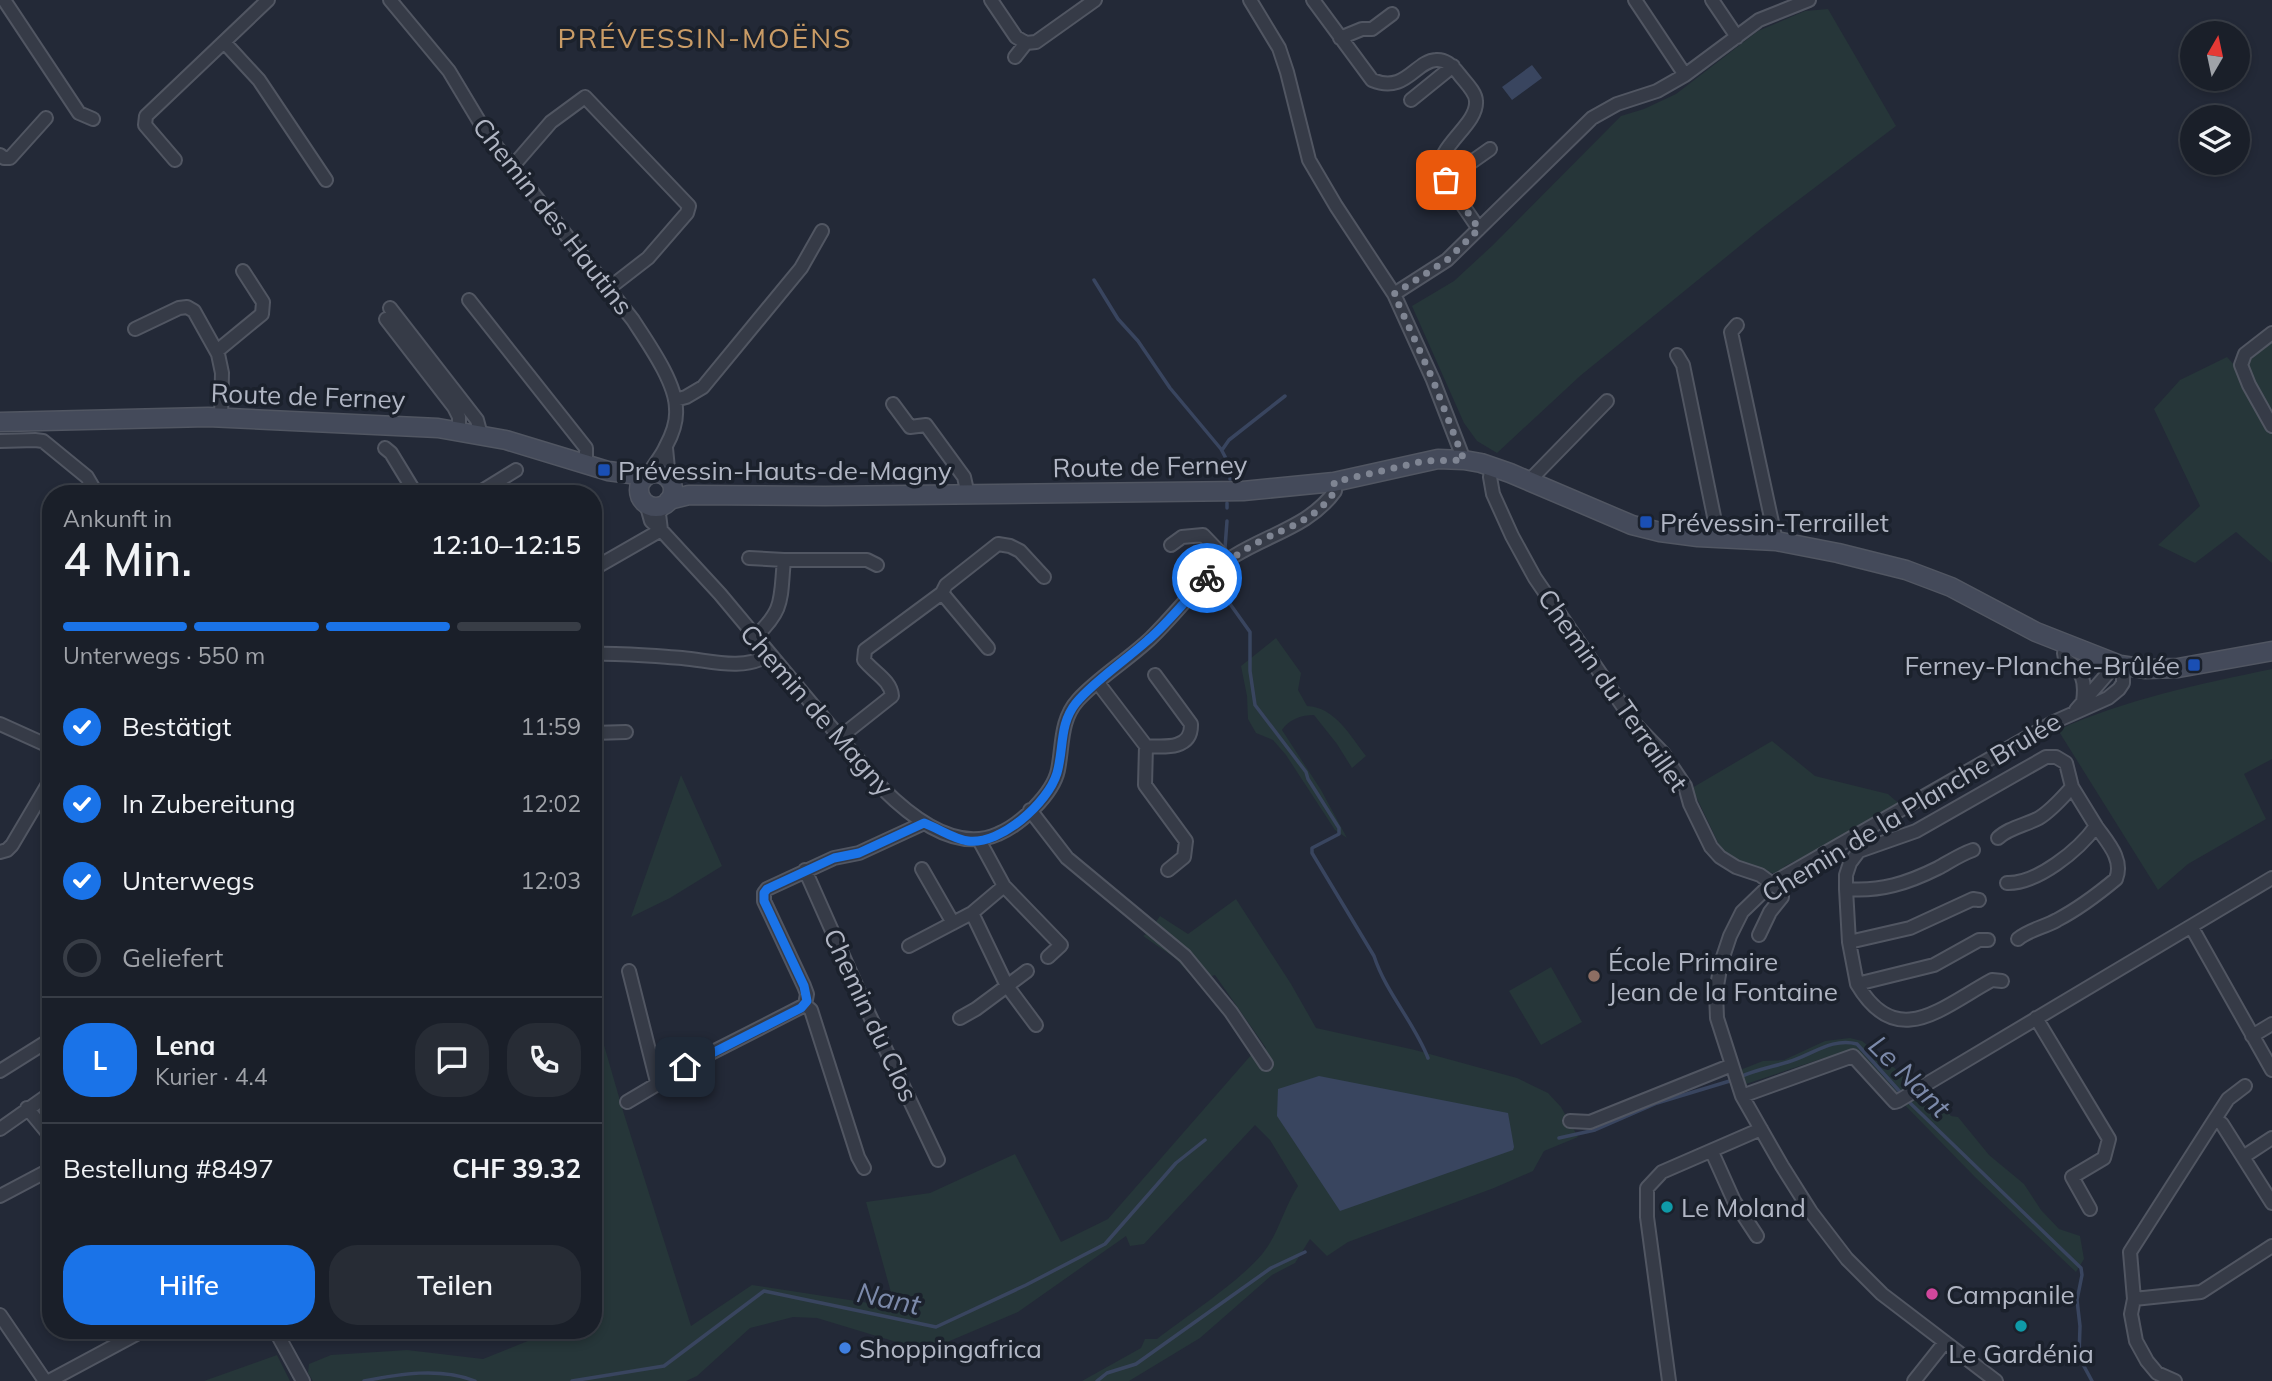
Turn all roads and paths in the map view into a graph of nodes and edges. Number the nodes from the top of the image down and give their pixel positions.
1 (4, 0) edge
2 (268, 0) edge
3 (390, 0) edge
4 (991, 0) edge
5 (1095, 0) edge
6 (1250, 0) edge
7 (1313, 0) edge
8 (1635, 0) edge
9 (1712, 0) edge
10 (1807, 1) edge
11 (1392, 14) dead end
12 (1737, 37) junction
13 (1340, 38) junction
14 (224, 42) junction
15 (1026, 43) junction
16 (1015, 57) dead end
17 (1453, 66) junction
18 (1685, 75) junction
19 (1411, 100) dead end
20 (46, 118) dead end
21 (93, 119) dead end
22 (1490, 149) dead end
23 (0, 155) edge
24 (175, 160) dead end
25 (512, 167) junction
26 (326, 180) dead end
27 (1446, 180) junction
28 (1479, 229) junction
29 (822, 231) dead end
30 (243, 271) dead end
31 (608, 289) junction
32 (1394, 294) junction
33 (469, 300) dead end
34 (1737, 326) dead end
35 (135, 330) dead end
36 (2272, 333) edge
37 (217, 351) junction
38 (1677, 355) dead end
39 (1694, 386) dead end
40 (676, 400) junction
41 (1607, 401) dead end
42 (892, 404) dead end
43 (221, 418) junction
44 (0, 422) edge
45 (2272, 426) edge
46 (459, 431) junction
47 (481, 435) junction
48 (0, 441) edge
49 (666, 447) junction
50 (385, 448) dead end
51 (1464, 460) junction
52 (586, 464) junction
53 (1492, 467) junction
54 (516, 470) dead end
55 (1529, 481) junction
56 (1334, 482) junction
57 (92, 485) edge
58 (411, 485) edge
59 (492, 485) edge
60 (645, 487) junction
61 (669, 493) junction
62 (968, 495) junction
63 (661, 530) junction
64 (1723, 537) junction
65 (1776, 541) junction
66 (1171, 545) dead end
67 (749, 558) dead end
68 (784, 560) junction
69 (1228, 561) junction
70 (602, 564) edge
71 (877, 565) dead end
72 (1044, 577) dead end
73 (942, 593) junction
74 (2036, 632) junction
75 (754, 638) junction
76 (988, 648) dead end
77 (2272, 651) edge
78 (2064, 653) junction
79 (602, 654) edge
80 (769, 655) junction
81 (2272, 660) edge
82 (2118, 671) junction
83 (1154, 675) dead end
84 (1098, 683) junction
85 (2080, 706) junction
86 (0, 724) edge
87 (626, 732) dead end
88 (602, 733) edge
89 (839, 738) junction
90 (42, 743) edge
91 (1146, 746) junction
92 (1950, 781) junction
93 (2072, 787) junction
94 (42, 794) edge
95 (1963, 803) junction
96 (1030, 810) junction
97 (924, 823) junction
98 (2096, 826) junction
99 (1998, 838) dead end
100 (979, 840) junction
101 (1973, 850) dead end
102 (0, 852) edge
103 (922, 869) dead end
104 (805, 870) junction
105 (1168, 870) dead end
106 (2272, 878) edge
107 (2007, 883) dead end
108 (1771, 884) junction
109 (1004, 886) junction
110 (1846, 889) junction
111 (1979, 901) dead end
112 (972, 913) junction
113 (953, 923) junction
114 (2192, 928) junction
115 (1759, 935) dead end
116 (2018, 939) dead end
117 (1988, 940) dead end
118 (1849, 942) junction
119 (909, 946) dead end
120 (1048, 957) dead end
121 (629, 971) dead end
122 (1027, 971) dead end
123 (2002, 981) dead end
124 (1857, 984) junction
125 (1007, 986) junction
126 (805, 1005) junction
127 (2036, 1017) junction
128 (960, 1018) dead end
129 (2272, 1024) edge
130 (1036, 1025) dead end
131 (2252, 1036) junction
132 (42, 1045) edge
133 (1266, 1064) dead end
134 (2272, 1070) edge
135 (0, 1071) edge
136 (1737, 1079) junction
137 (657, 1082) junction
138 (2245, 1086) dead end
139 (42, 1099) edge
140 (627, 1101) dead end
141 (27, 1108) junction
142 (2214, 1119) junction
143 (1570, 1121) dead end
144 (42, 1126) edge
145 (0, 1129) edge
146 (1760, 1129) junction
147 (2272, 1138) edge
148 (1712, 1152) junction
149 (2243, 1157) junction
150 (938, 1160) dead end
151 (864, 1168) dead end
152 (42, 1174) edge
153 (0, 1196) edge
154 (2272, 1203) edge
155 (2090, 1209) dead end
156 (1757, 1236) dead end
157 (2272, 1246) edge
158 (2134, 1299) junction
159 (0, 1315) edge
160 (127, 1339) edge
161 (280, 1339) edge
162 (1945, 1342) junction
163 (47, 1381) edge
164 (303, 1381) edge
165 (1669, 1381) edge
166 (1914, 1381) edge
167 (1996, 1381) edge
168 (2175, 1381) edge

1 - 21 street
2 - 14 street
3 - 25 street, Chemin des Hautins
4 - 15 street
5 - 15 street
6 - 32 street
7 - 13 street
8 - 18 street
9 - 12 street
10 - 12 street
11 - 13 street
12 - 18 street
13 - 17 street
14 - 24 street
14 - 26 street
15 - 16 street
17 - 19 street
17 - 27 street
18 - 28 street
20 - 23 street
22 - 27 street
25 - 31 street, Chemin des Hautins
25 - 31 street
27 - 28 street
28 - 32 street
29 - 40 street
30 - 37 street
31 - 40 street, Chemin des Hautins
32 - 51 street
33 - 52 street
34 - 65 street
35 - 37 street
36 - 45 street
37 - 43 street
38 - 64 street
39 - 64 street
40 - 49 street
41 - 55 street
42 - 62 street
43 - 44 main road, Route de Ferney
43 - 46 main road, Route de Ferney
46 - 47 main road, Route de Ferney
46 - 47 street
47 - 52 main road, Route de Ferney
48 - 57 street
49 - 60 street
49 - 61 street
50 - 58 street
51 - 53 main road, Route de Ferney
51 - 56 main road, Route de Ferney
52 - 60 main road, Route de Ferney
53 - 55 main road, Route de Ferney
53 - 108 street, Chemin du Terraillet
54 - 59 street
55 - 64 main road, Route de Ferney
56 - 62 main road, Route de Ferney
56 - 69 street
60 - 61 main road
60 - 61 main road
60 - 63 street, Chemin de Magny
61 - 62 main road, Route de Ferney
61 - 63 street
63 - 70 street
63 - 75 street, Chemin de Magny
64 - 65 main road, Route de Ferney
65 - 74 main road, Route de Ferney
66 - 69 street
67 - 68 street
68 - 71 street
68 - 75 street
69 - 84 street
72 - 73 street
73 - 76 street
73 - 89 street
74 - 78 main road
74 - 82 main road
75 - 80 street, Chemin de Magny
77 - 82 main road
78 - 82 main road
78 - 85 street, Chemin de la Planche Brulée
79 - 80 street
80 - 89 street, Chemin de Magny
81 - 82 main road
82 - 85 street, Chemin de la Planche Brulée
82 - 85 street, Chemin de la Planche Brulée
83 - 91 street
84 - 91 street
84 - 96 street
85 - 92 street, Chemin de la Planche Brulée
86 - 90 street
87 - 88 street
89 - 97 street, Chemin de Magny
91 - 105 street
92 - 95 street
92 - 108 street, Chemin de la Planche Brulée
93 - 95 street
93 - 98 street
93 - 99 street
94 - 102 street
95 - 110 street
96 - 100 street
96 - 133 street
97 - 100 street, Chemin de Magny
97 - 104 street, Chemin du Clos
98 - 107 street
98 - 116 street
100 - 109 street
101 - 110 street
103 - 113 street
104 - 126 street, Chemin du Clos
104 - 150 street, Chemin du Clos
106 - 114 street
108 - 115 street
108 - 136 street, Chemin de la Planche Brulée
109 - 112 street
109 - 120 street
110 - 118 street
111 - 118 street
112 - 113 street
112 - 125 street
113 - 119 street
114 - 127 street
114 - 131 street
117 - 124 street
118 - 124 street
121 - 137 street
122 - 125 street
123 - 124 street
125 - 128 street
125 - 130 street
126 - 137 street
126 - 151 street, Chemin du Clos
127 - 136 street
127 - 155 street
129 - 131 street
131 - 134 street
132 - 135 street
136 - 143 street
136 - 146 street, Chemin de la Planche Brulée
137 - 140 street
138 - 142 street
139 - 141 street
141 - 144 street
141 - 145 street
142 - 149 street
142 - 158 street
146 - 148 street
146 - 162 street, Chemin de la Planche Brulée
147 - 149 street
148 - 156 street
148 - 165 street
149 - 154 street
152 - 153 street
157 - 158 street
158 - 168 street
159 - 163 street
160 - 163 street
161 - 164 street
162 - 166 street
162 - 167 street, Chemin de la Planche Brulée

